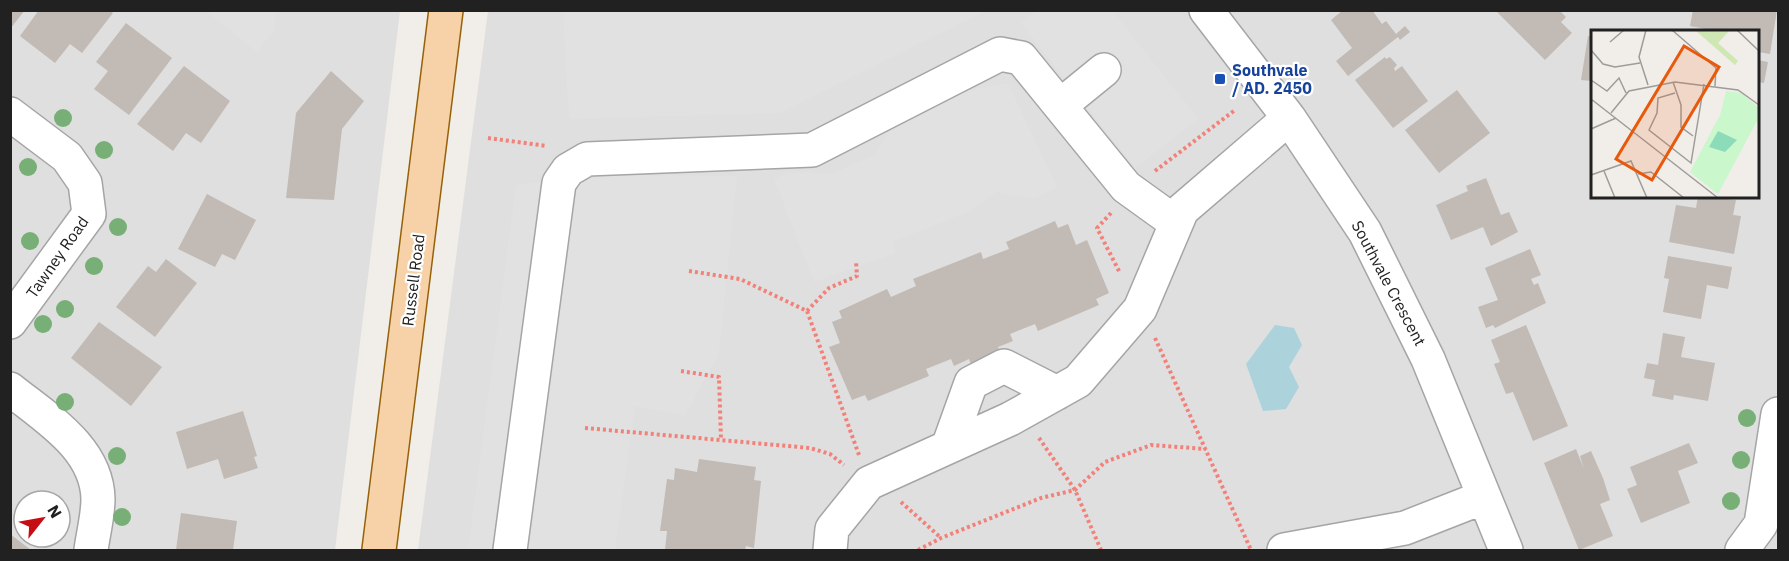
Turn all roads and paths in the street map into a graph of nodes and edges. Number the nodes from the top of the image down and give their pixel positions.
1 (446, 10) edge
2 (1206, 10) edge
3 (1104, 70) dead end
4 (1061, 105) junction
5 (10, 114) edge
6 (1289, 118) junction
7 (488, 138) dead end
8 (587, 159) junction
9 (1176, 223) junction
10 (855, 261) dead end
11 (689, 271) dead end
12 (1140, 309) junction
13 (807, 311) junction
14 (10, 322) edge
15 (681, 370) dead end
16 (10, 389) edge
17 (1057, 393) junction
18 (1021, 413) junction
19 (1779, 414) edge
20 (585, 428) dead end
21 (721, 440) junction
22 (948, 447) junction
23 (1206, 449) junction
24 (873, 482) junction
25 (1075, 490) junction
26 (1484, 497) junction
27 (941, 538) junction
28 (1329, 546) edge
29 (91, 550) edge
30 (379, 550) edge
31 (510, 550) edge
32 (830, 550) edge
33 (918, 550) edge
34 (1101, 550) edge
35 (1251, 550) edge
36 (1284, 550) edge
37 (1506, 550) edge
38 (1742, 550) edge

1 - 30 main road, Russell Road
2 - 6 street, Southvale Crescent
3 - 4 street
4 - 8 street
4 - 9 street
5 - 14 street, Tawney Road
6 - 9 street
6 - 26 street, Southvale Crescent
7 - 8 path
8 - 31 street
9 - 12 street
10 - 13 path
11 - 13 path
12 - 17 street
12 - 23 path
13 - 24 path
15 - 21 path
16 - 29 street
17 - 18 street
17 - 22 street
18 - 22 street
18 - 25 path
19 - 38 street
20 - 21 path
21 - 24 path
22 - 24 street
23 - 25 path
23 - 35 path
24 - 27 path
24 - 32 street
25 - 27 path
25 - 34 path
26 - 28 street
26 - 37 street, Southvale Crescent
27 - 33 path
28 - 36 street

